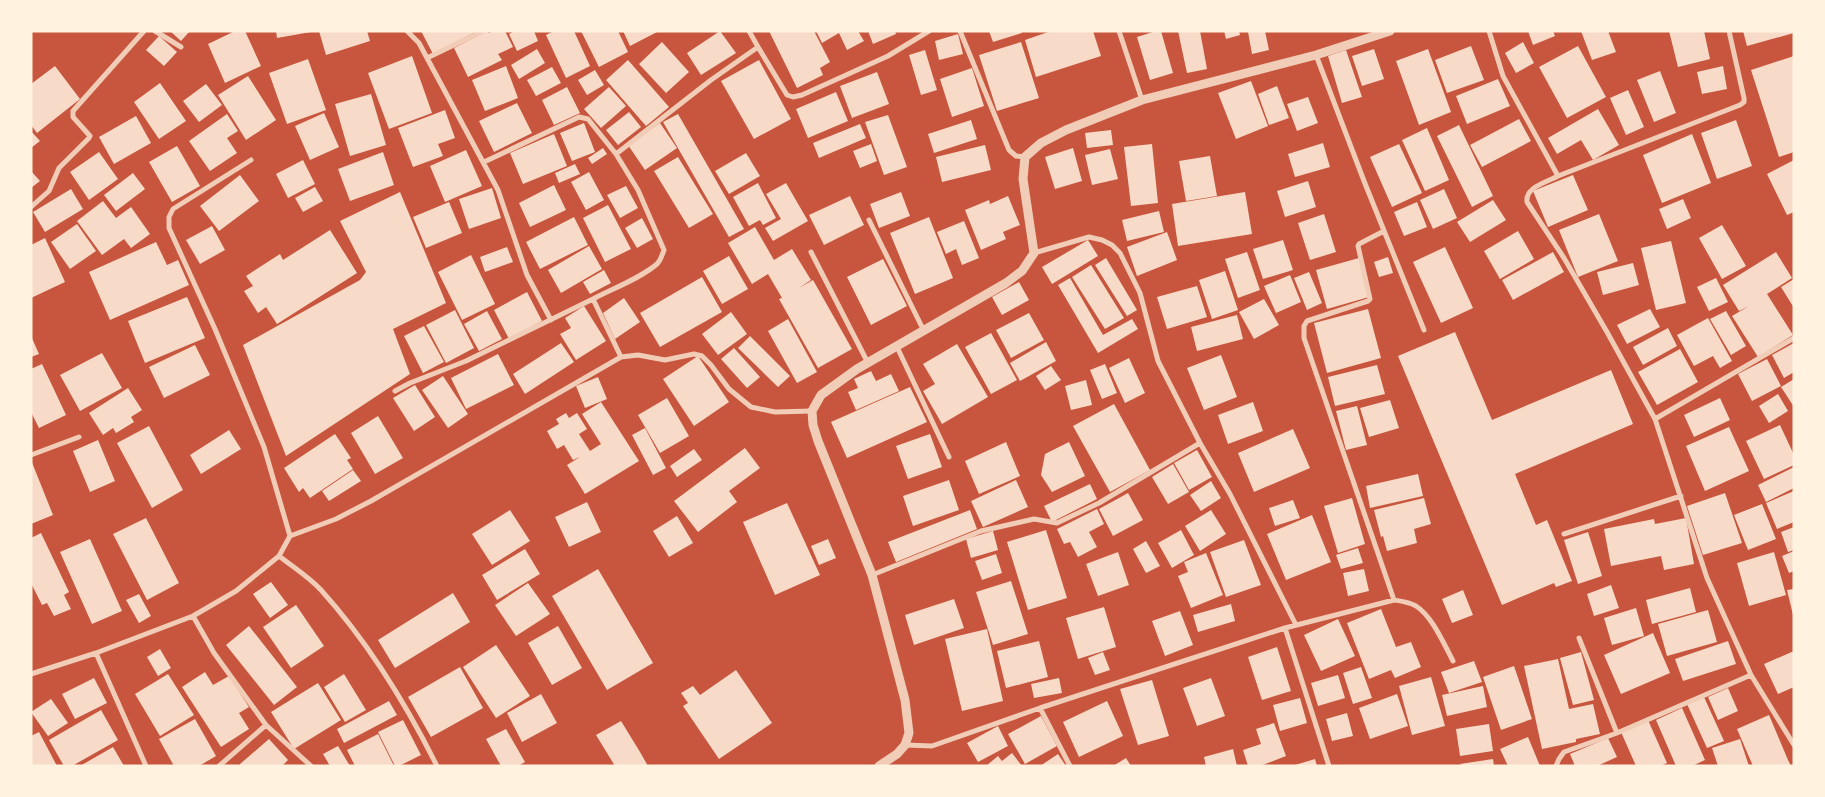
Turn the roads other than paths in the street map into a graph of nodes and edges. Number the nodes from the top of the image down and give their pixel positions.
1 (144, 31) edge
2 (155, 31) edge
3 (407, 31) edge
4 (483, 31) edge
5 (749, 31) edge
6 (930, 31) edge
7 (960, 31) edge
8 (1119, 31) edge
9 (1390, 31) edge
10 (1488, 31) edge
11 (1729, 31) edge
12 (181, 46) dead end
13 (758, 47) junction
14 (1316, 55) junction
15 (428, 58) junction
16 (1142, 100) junction
17 (616, 154) junction
18 (1025, 157) junction
19 (251, 160) dead end
20 (484, 162) junction
21 (1558, 176) junction
22 (31, 207) edge
23 (869, 220) dead end
24 (1384, 231) junction
25 (811, 252) dead end
26 (1034, 253) junction
27 (593, 299) junction
28 (551, 320) junction
29 (1424, 330) dead end
30 (924, 331) junction
31 (1794, 338) edge
32 (897, 347) junction
33 (621, 357) junction
34 (868, 363) junction
35 (395, 391) dead end
36 (812, 411) junction
37 (1655, 419) junction
38 (79, 438) dead end
39 (1200, 443) junction
40 (31, 455) edge
41 (949, 457) dead end
42 (1681, 496) junction
43 (1564, 534) dead end
44 (290, 536) junction
45 (279, 556) junction
46 (872, 575) junction
47 (1394, 600) junction
48 (193, 616) junction
49 (1296, 625) junction
50 (1285, 628) junction
51 (1578, 638) dead end
52 (96, 653) junction
53 (1453, 661) dead end
54 (31, 674) edge
55 (1751, 675) junction
56 (1040, 708) junction
57 (266, 725) junction
58 (1617, 732) junction
59 (905, 745) junction
60 (1794, 745) edge
61 (146, 766) edge
62 (219, 766) edge
63 (311, 766) edge
64 (437, 766) edge
65 (879, 766) edge
66 (1070, 766) edge
67 (1330, 766) edge
68 (1556, 766) edge

1 - 22 street
2 - 12 street
3 - 15 street
4 - 15 street
5 - 13 street
6 - 13 street
7 - 18 street
8 - 16 street
9 - 14 street
10 - 21 street
11 - 21 street
13 - 17 street
14 - 16 street
14 - 24 street
15 - 20 street
16 - 18 street
17 - 20 street
17 - 27 street
18 - 26 street
19 - 44 street
20 - 28 street
21 - 37 street
23 - 30 street
24 - 29 street
24 - 47 street
25 - 34 street
26 - 30 street
26 - 39 street
27 - 28 street
27 - 33 street
28 - 35 street
30 - 32 street
31 - 37 street
32 - 34 street
32 - 41 street
33 - 36 street
33 - 44 street
34 - 36 street
36 - 46 street
37 - 42 street
38 - 40 street
39 - 46 street
39 - 49 street
42 - 43 street
42 - 55 street
44 - 45 street
45 - 48 street
45 - 64 street
46 - 59 street
47 - 49 street
47 - 53 street
48 - 52 street
48 - 57 street
49 - 50 street
50 - 56 street
50 - 67 street
51 - 58 street
52 - 54 street
52 - 61 street
55 - 58 street
55 - 60 street
56 - 59 street
56 - 66 street
57 - 62 street
57 - 63 street
58 - 68 street
59 - 65 street

